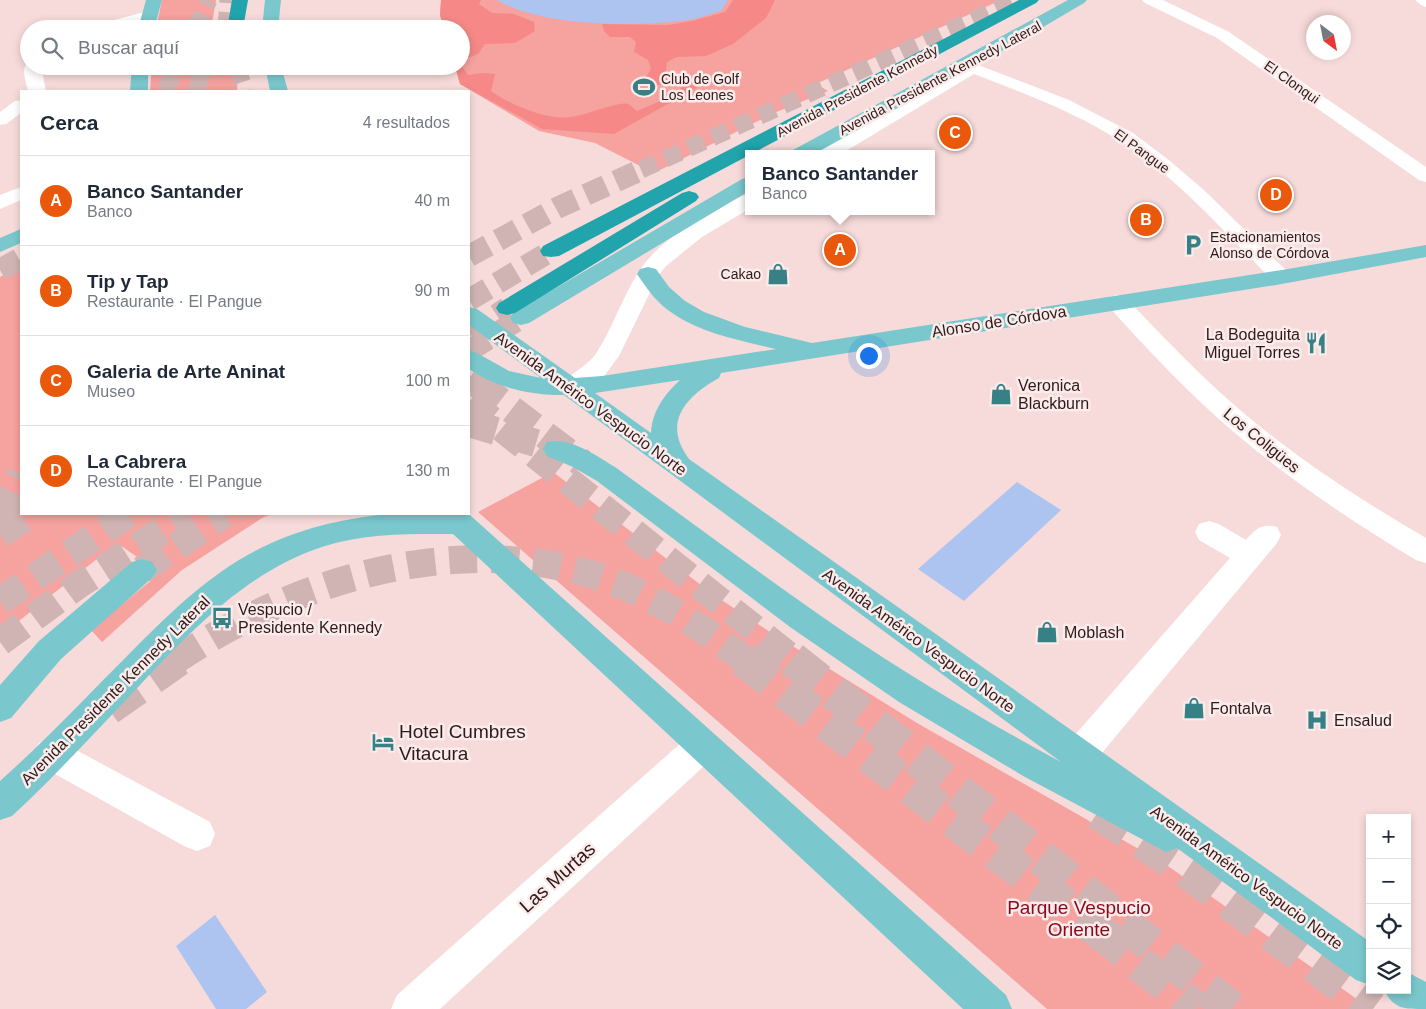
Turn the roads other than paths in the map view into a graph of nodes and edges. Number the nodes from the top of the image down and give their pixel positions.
1 (154, 0) edge
2 (240, 0) edge
3 (273, 0) edge
4 (1031, 0) edge
5 (1079, 0) edge
6 (1150, 0) edge
7 (149, 20) edge
8 (237, 20) edge
9 (271, 20) edge
10 (1047, 21) junction
11 (973, 68) junction
12 (33, 75) edge
13 (140, 75) edge
14 (275, 75) edge
15 (37, 90) edge
16 (139, 90) edge
17 (279, 90) edge
18 (20, 106) edge
19 (822, 109) junction
20 (0, 120) edge
21 (762, 150) edge
22 (807, 150) edge
23 (834, 150) edge
24 (745, 162) edge
25 (1426, 176) edge
26 (745, 186) edge
27 (20, 193) edge
28 (745, 202) edge
29 (0, 203) edge
30 (20, 223) edge
31 (0, 233) edge
32 (20, 236) edge
33 (0, 246) edge
34 (1426, 250) edge
35 (551, 252) tunnel mouth
36 (20, 255) edge
37 (0, 265) edge
38 (648, 274) junction
39 (1282, 277) junction
40 (1118, 302) junction
41 (518, 313) joint
42 (470, 315) edge
43 (814, 351) junction
44 (470, 359) tunnel mouth
45 (720, 366) junction
46 (571, 388) junction
47 (556, 449) tunnel mouth
48 (679, 466) junction
49 (456, 518) edge
50 (1209, 532) dead end
51 (1426, 552) edge
52 (142, 570) tunnel mouth
53 (50, 650) junction
54 (0, 693) edge
55 (0, 708) edge
56 (703, 745) junction
57 (52, 754) junction
58 (1079, 755) junction
59 (0, 804) edge
60 (197, 834) dead end
61 (1245, 876) junction
62 (1366, 963) edge
63 (1410, 994) edge
64 (1426, 1006) edge
65 (411, 1009) edge
66 (992, 1009) edge

1 - 7 main road
2 - 8 highway
3 - 9 main road
4 - 19 highway, Avenida Presidente Kennedy
5 - 10 main road, Avenida Presidente Kennedy Lateral
6 - 25 street, El Clonqui
10 - 11 main road
10 - 22 main road, Avenida Presidente Kennedy Lateral
11 - 23 street, Avenida Presidente Kennedy Lateral
11 - 39 street, El Pangue
12 - 15 street
13 - 16 main road
14 - 17 main road
18 - 20 street
19 - 21 highway
19 - 35 highway, Avenida Presidente Kennedy
24 - 41 highway
26 - 41 main road
27 - 29 street
28 - 38 street
30 - 31 main road
32 - 33 main road
34 - 39 main road, Alonso de Córdova
36 - 37 main road
38 - 43 main road
38 - 46 street
39 - 40 main road, Alonso de Córdova
40 - 43 main road, Alonso de Córdova
40 - 51 street, Los Coligües
42 - 46 main road, Avenida Américo Vespucio Norte
43 - 45 main road, Alonso de Córdova
44 - 46 main road, Alonso de Córdova
45 - 46 main road, Alonso de Córdova
45 - 48 main road
46 - 48 main road, Avenida Américo Vespucio Norte
47 - 61 main road
48 - 58 main road, Avenida Américo Vespucio Norte
49 - 56 main road
49 - 57 main road, Avenida Presidente Kennedy Lateral
50 - 58 street
52 - 53 main road
53 - 54 main road
53 - 55 main road
56 - 65 street, Las Murtas
56 - 66 main road
57 - 59 main road, Avenida Presidente Kennedy Lateral
57 - 60 street
58 - 61 main road, Avenida Américo Vespucio Norte
61 - 62 main road, Avenida Américo Vespucio Norte
63 - 64 main road

